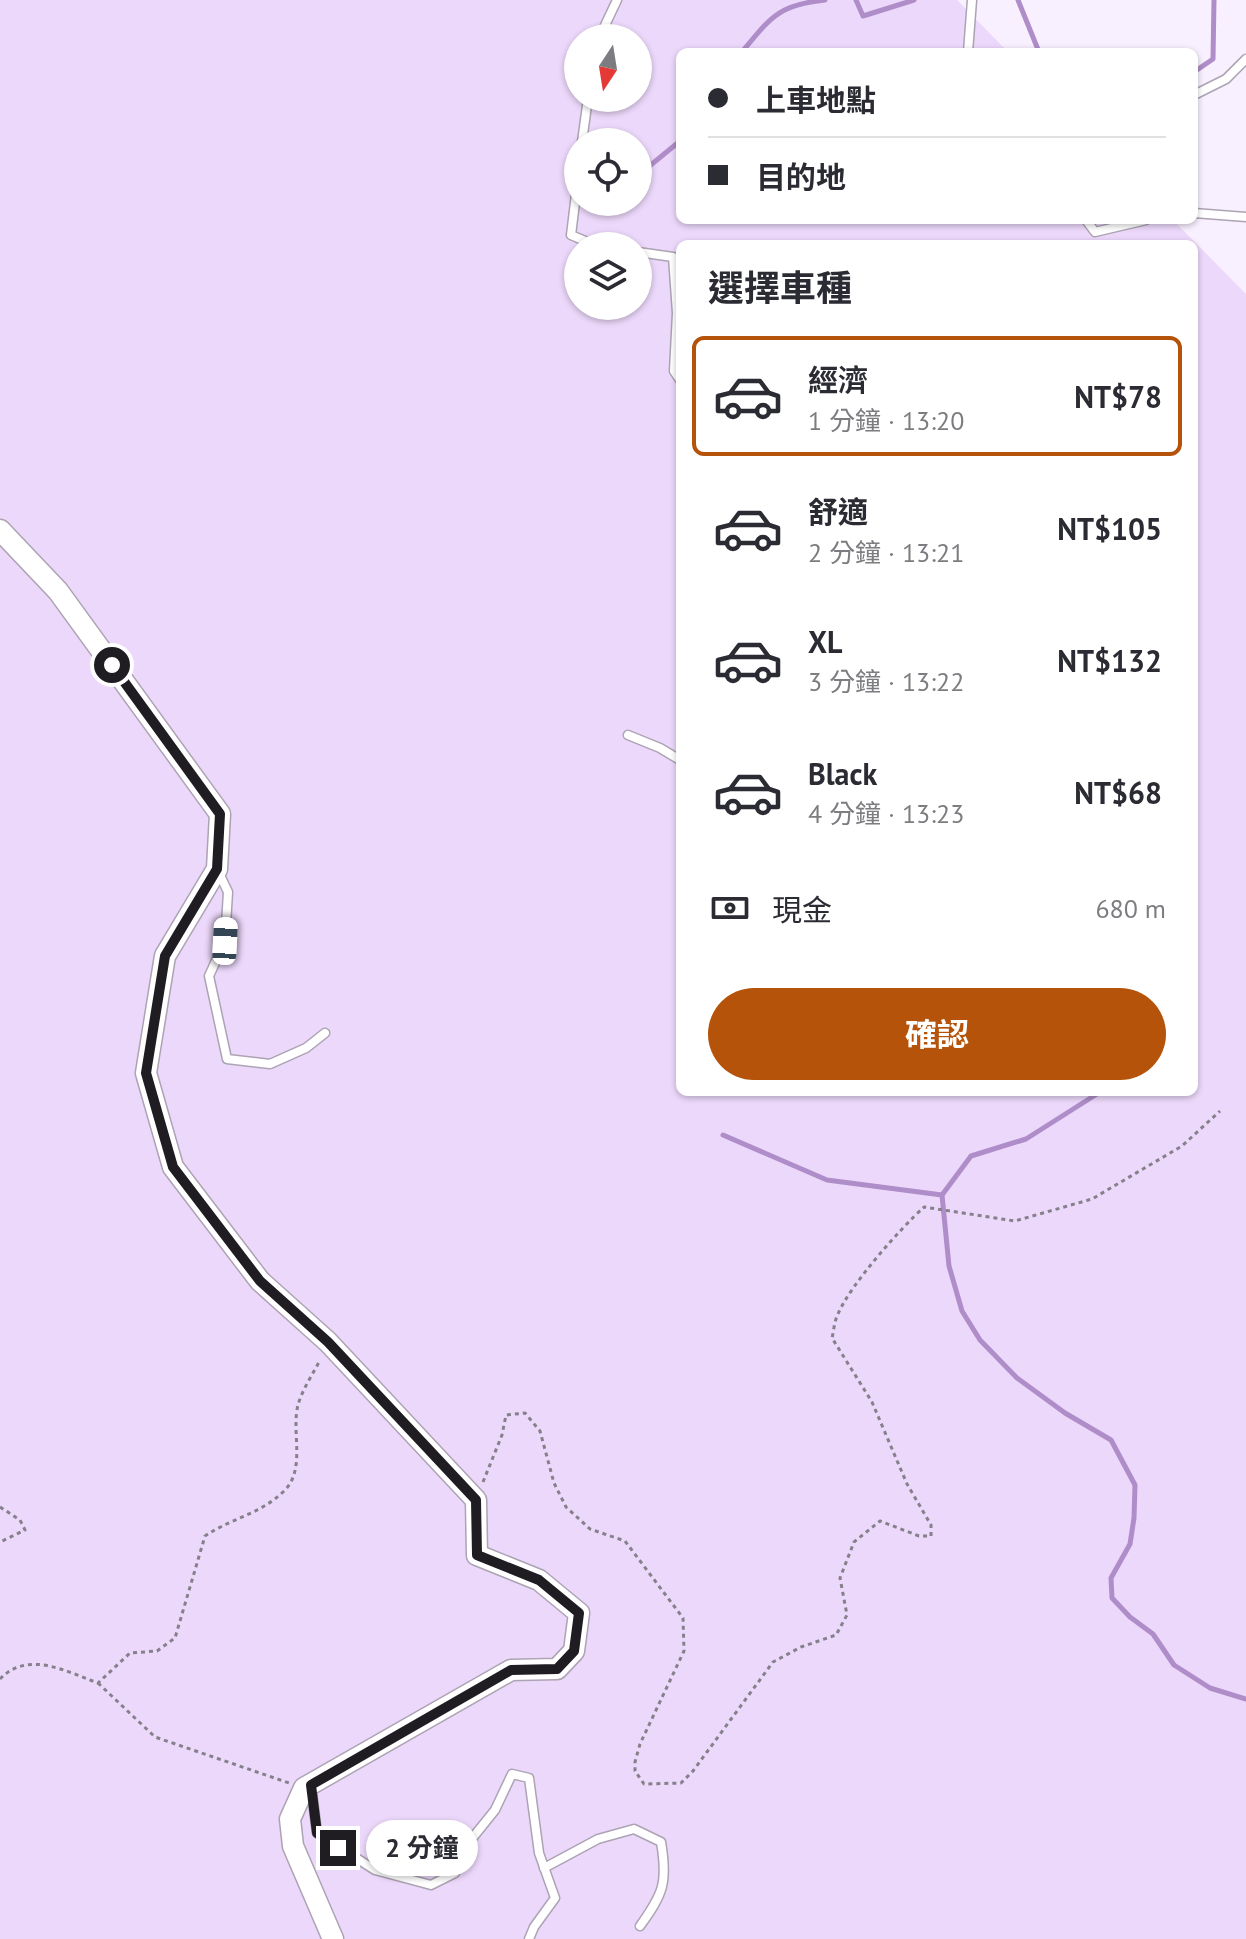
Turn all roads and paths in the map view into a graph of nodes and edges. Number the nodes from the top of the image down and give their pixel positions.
1 (617, 0) edge
2 (972, 0) edge
3 (606, 24) edge
4 (968, 48) edge
5 (1246, 59) edge
6 (1198, 93) edge
7 (1198, 213) edge
8 (1246, 217) edge
9 (1089, 224) edge
10 (1129, 224) edge
11 (652, 254) edge
12 (676, 299) edge
13 (676, 332) edge
14 (676, 374) edge
15 (0, 530) edge
16 (628, 735) dead end
17 (676, 758) edge
18 (217, 869) junction
19 (325, 1033) dead end
20 (1220, 1111) dead end
21 (328, 1342) junction
22 (476, 1500) junction
23 (0, 1507) edge
24 (0, 1542) edge
25 (0, 1679) edge
26 (98, 1683) junction
27 (307, 1787) junction
28 (544, 1868) junction
29 (640, 1926) dead end
30 (333, 1939) edge
31 (529, 1939) edge

1 - 3 lane
2 - 4 lane
5 - 6 lane
7 - 8 lane
9 - 10 lane
11 - 12 lane
13 - 14 lane
15 - 18 street
16 - 17 lane
18 - 19 lane
18 - 21 street
20 - 22 path
21 - 22 street
21 - 26 path
22 - 27 street
23 - 24 path
25 - 26 path
26 - 27 path
27 - 28 lane
27 - 30 street
28 - 29 lane
28 - 31 lane

